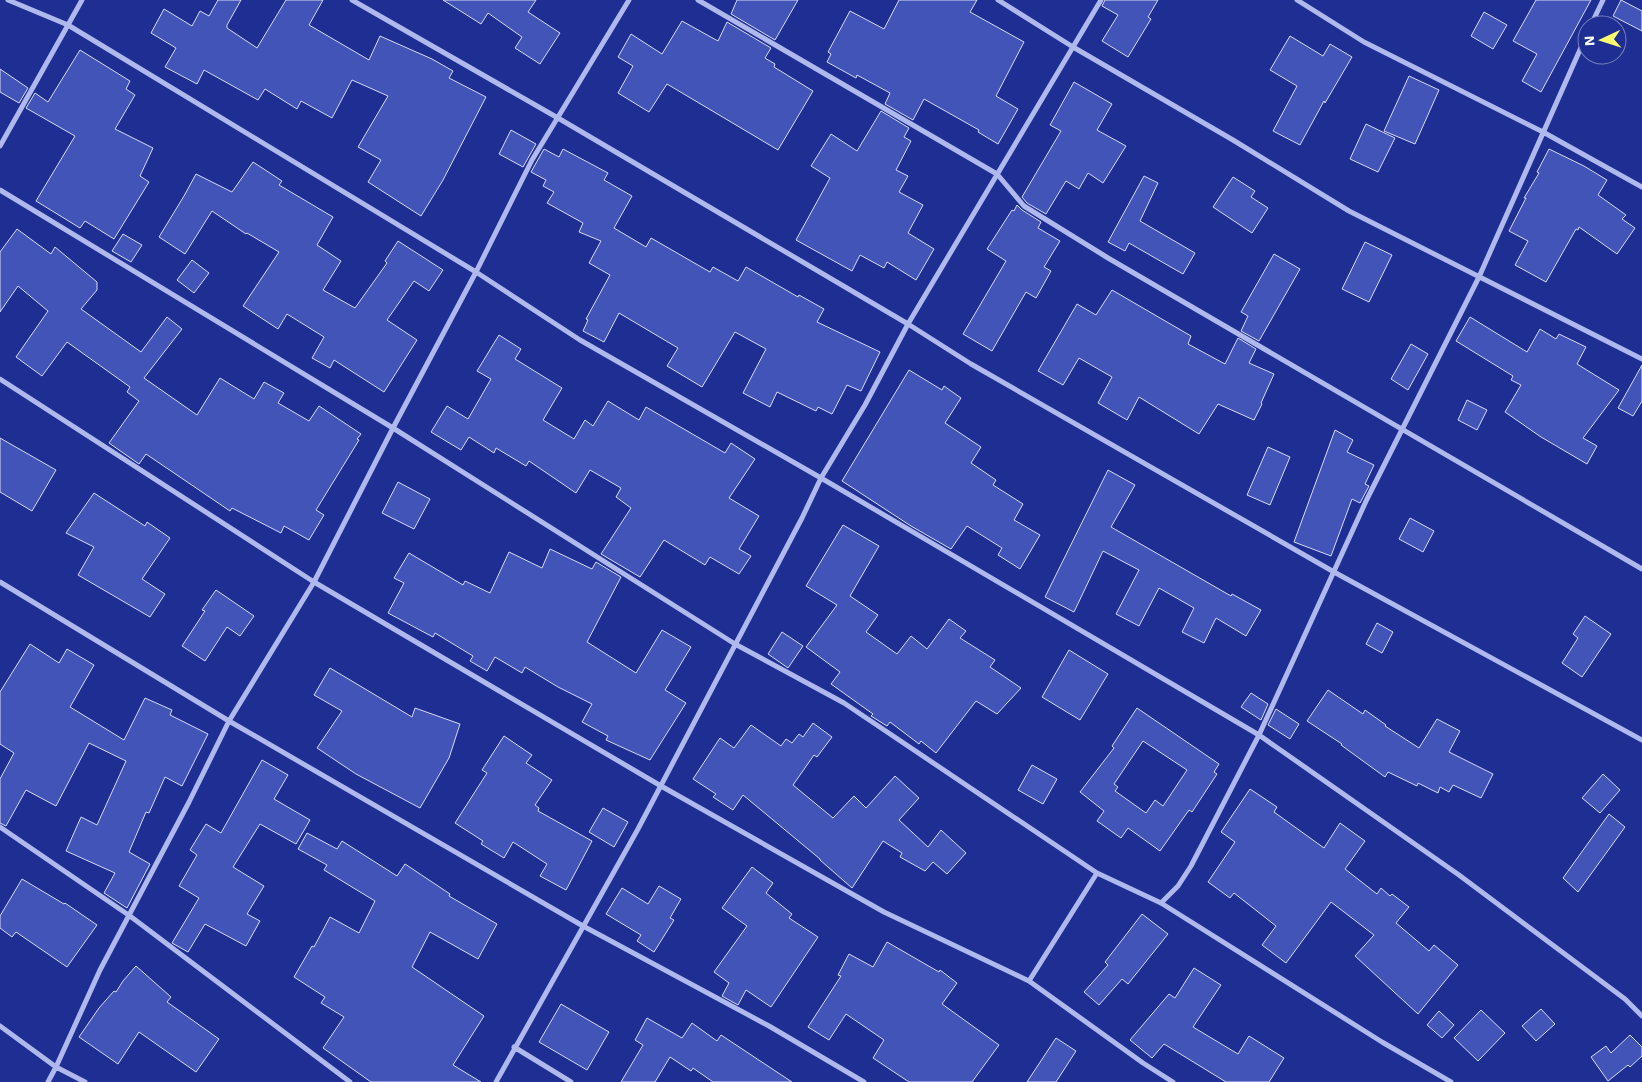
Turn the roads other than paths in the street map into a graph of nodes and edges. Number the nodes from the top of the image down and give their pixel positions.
1 (8, 0) edge
2 (82, 0) edge
3 (352, 0) edge
4 (629, 0) edge
5 (698, 0) edge
6 (998, 0) edge
7 (1101, 0) edge
8 (1297, 0) edge
9 (1603, 0) edge
10 (1596, 15) edge
11 (68, 25) junction
12 (1073, 46) junction
13 (1577, 56) edge
14 (558, 118) junction
15 (1543, 132) junction
16 (0, 146) edge
17 (997, 174) junction
18 (1642, 187) edge
19 (0, 190) edge
20 (476, 272) junction
21 (1480, 277) junction
22 (908, 324) junction
23 (1642, 359) edge
24 (0, 379) edge
25 (393, 428) junction
26 (1402, 430) junction
27 (821, 478) junction
28 (1642, 570) edge
29 (1334, 572) junction
30 (0, 582) edge
31 (314, 582) junction
32 (736, 644) junction
33 (229, 721) junction
34 (1259, 735) junction
35 (1642, 740) edge
36 (661, 786) junction
37 (0, 827) edge
38 (1097, 873) junction
39 (1161, 903) junction
40 (130, 916) junction
41 (583, 926) junction
42 (1029, 982) junction
43 (1642, 1016) edge
44 (0, 1026) edge
45 (514, 1047) junction
46 (56, 1067) junction
47 (48, 1082) edge
48 (85, 1082) edge
49 (350, 1082) edge
50 (496, 1082) edge
51 (571, 1082) edge
52 (864, 1082) edge
53 (1173, 1082) edge
54 (1451, 1082) edge

1 - 11 street
2 - 11 street
3 - 14 street
4 - 14 street
5 - 17 street
6 - 12 street
7 - 12 street
8 - 15 street
9 - 10 street
11 - 16 street
11 - 20 street
12 - 17 street
12 - 21 street
13 - 15 street
14 - 20 street
14 - 22 street
15 - 18 street
15 - 21 street
17 - 22 street
17 - 26 street
19 - 25 street
20 - 25 street
20 - 27 street
21 - 23 street
21 - 26 street
22 - 27 street
22 - 29 street
24 - 31 street
25 - 31 street
25 - 32 street
26 - 28 street
26 - 29 street
27 - 32 street
27 - 34 street
29 - 34 street
29 - 35 street
30 - 33 street
31 - 33 street
31 - 36 street
32 - 36 street
32 - 38 street
33 - 40 street
33 - 41 street
34 - 39 street
34 - 43 street
36 - 41 street
36 - 42 street
37 - 40 street
38 - 39 street
38 - 42 street
39 - 54 street
40 - 46 street
40 - 49 street
41 - 45 street
41 - 52 street
42 - 53 street
44 - 46 street
45 - 50 street
45 - 51 street
46 - 47 street
46 - 48 street

